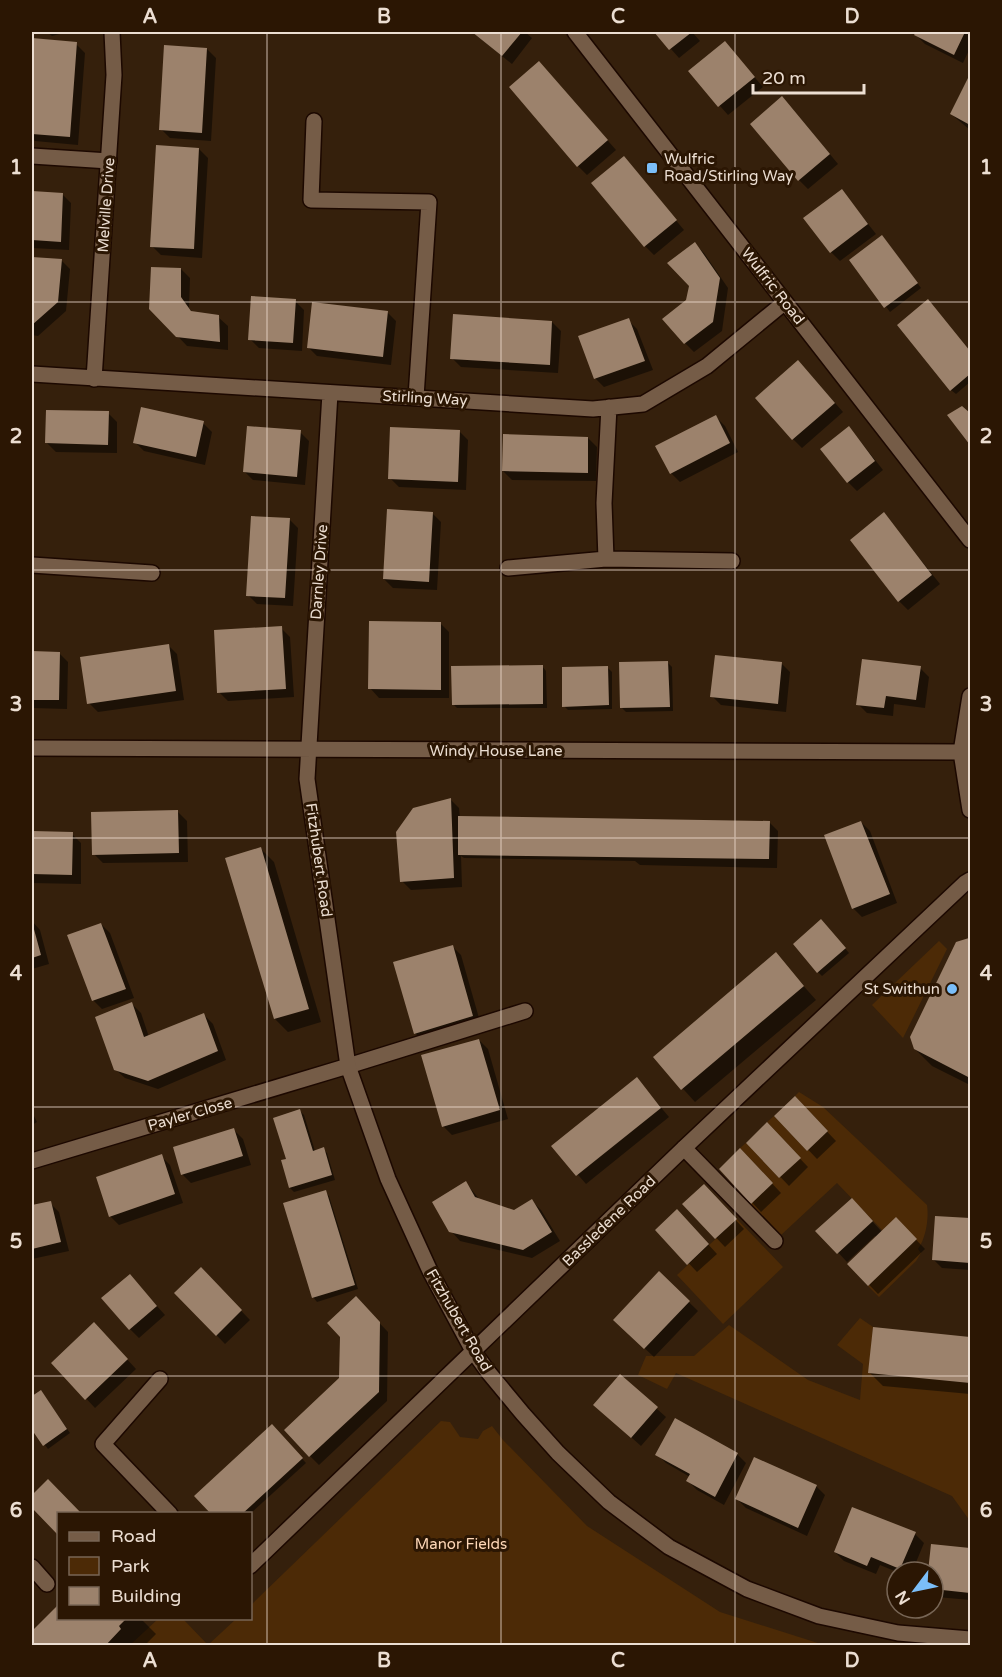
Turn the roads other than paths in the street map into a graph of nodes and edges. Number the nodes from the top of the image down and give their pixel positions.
1 (112, 32) edge
2 (575, 32) edge
3 (314, 121) dead end
4 (32, 156) edge
5 (109, 161) junction
6 (785, 302) junction
7 (32, 374) edge
8 (94, 379) junction
9 (330, 393) junction
10 (416, 397) junction
11 (609, 407) junction
12 (970, 540) edge
13 (606, 559) junction
14 (732, 561) dead end
15 (32, 565) edge
16 (508, 567) dead end
17 (152, 573) dead end
18 (970, 696) edge
19 (32, 748) edge
20 (309, 750) junction
21 (961, 752) junction
22 (970, 810) edge
23 (970, 880) edge
24 (525, 1011) dead end
25 (348, 1066) junction
26 (684, 1148) junction
27 (32, 1161) edge
28 (775, 1242) dead end
29 (473, 1351) junction
30 (160, 1379) dead end
31 (168, 1512) edge
32 (252, 1564) edge
33 (32, 1567) edge
34 (47, 1584) dead end
35 (970, 1639) edge

1 - 5 street, Melville Drive
2 - 6 street, Wulfric Road
3 - 10 street
4 - 5 street
5 - 8 street, Melville Drive
6 - 11 street, Stirling Way
6 - 12 street, Wulfric Road
7 - 8 street, Stirling Way
8 - 9 street, Stirling Way
9 - 10 street, Stirling Way
9 - 20 street, Darnley Drive
10 - 11 street, Stirling Way
11 - 13 street
13 - 14 street
13 - 16 street
15 - 17 street
18 - 21 street
19 - 20 street, Windy House Lane
20 - 21 street, Windy House Lane
20 - 25 street, Fitzhubert Road
21 - 22 street
23 - 26 street, Bassledene Road
24 - 25 street, Payler Close
25 - 27 street, Payler Close
25 - 29 street, Fitzhubert Road
26 - 28 street
26 - 29 street, Bassledene Road
29 - 32 street, Bassledene Road
29 - 35 street, Fitzhubert Road
30 - 31 street
33 - 34 street

